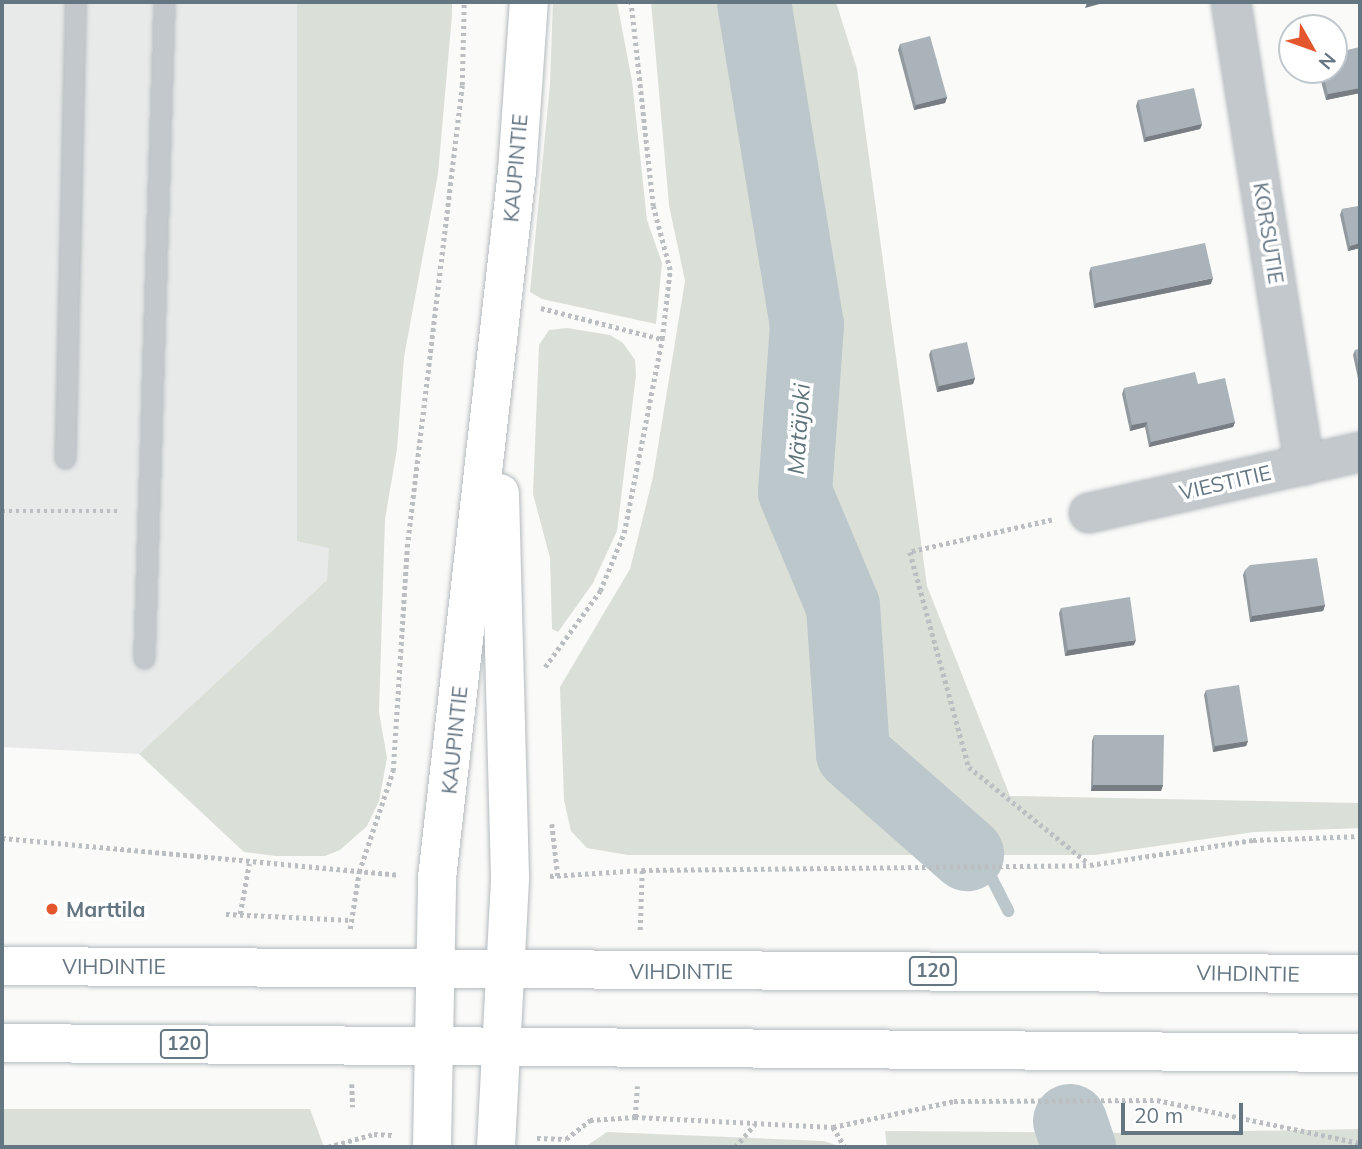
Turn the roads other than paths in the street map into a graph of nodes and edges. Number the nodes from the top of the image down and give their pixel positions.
1 (75, 2) edge
2 (164, 2) edge
3 (529, 2) edge
4 (1231, 2) edge
5 (497, 333) junction
6 (1360, 452) edge
7 (65, 458) dead end
8 (1304, 465) junction
9 (1089, 513) road end
10 (144, 658) dead end
11 (2, 966) edge
12 (438, 967) junction
13 (505, 969) junction
14 (1360, 974) edge
15 (2, 1042) edge
16 (434, 1046) junction
17 (501, 1046) junction
18 (1360, 1053) edge
19 (432, 1147) edge
20 (496, 1147) edge

1 - 7 lane
2 - 10 lane
3 - 5 main road, KAUPINTIE
4 - 8 street, KORSUTIE
5 - 12 main road, KAUPINTIE
5 - 13 main road, KAUPINTIE
6 - 8 street, VIESTITIE
8 - 9 street, VIESTITIE
11 - 12 main road, VIHDINTIE / 120
12 - 13 main road, VIHDINTIE / 120
12 - 16 main road, KAUPINTIE
13 - 14 main road, VIHDINTIE / 120
13 - 17 main road, KAUPINTIE
15 - 16 main road, 120
16 - 17 main road, 120
16 - 19 main road, KAUPINTIE
17 - 18 main road, 120
17 - 20 main road, KAUPINTIE

